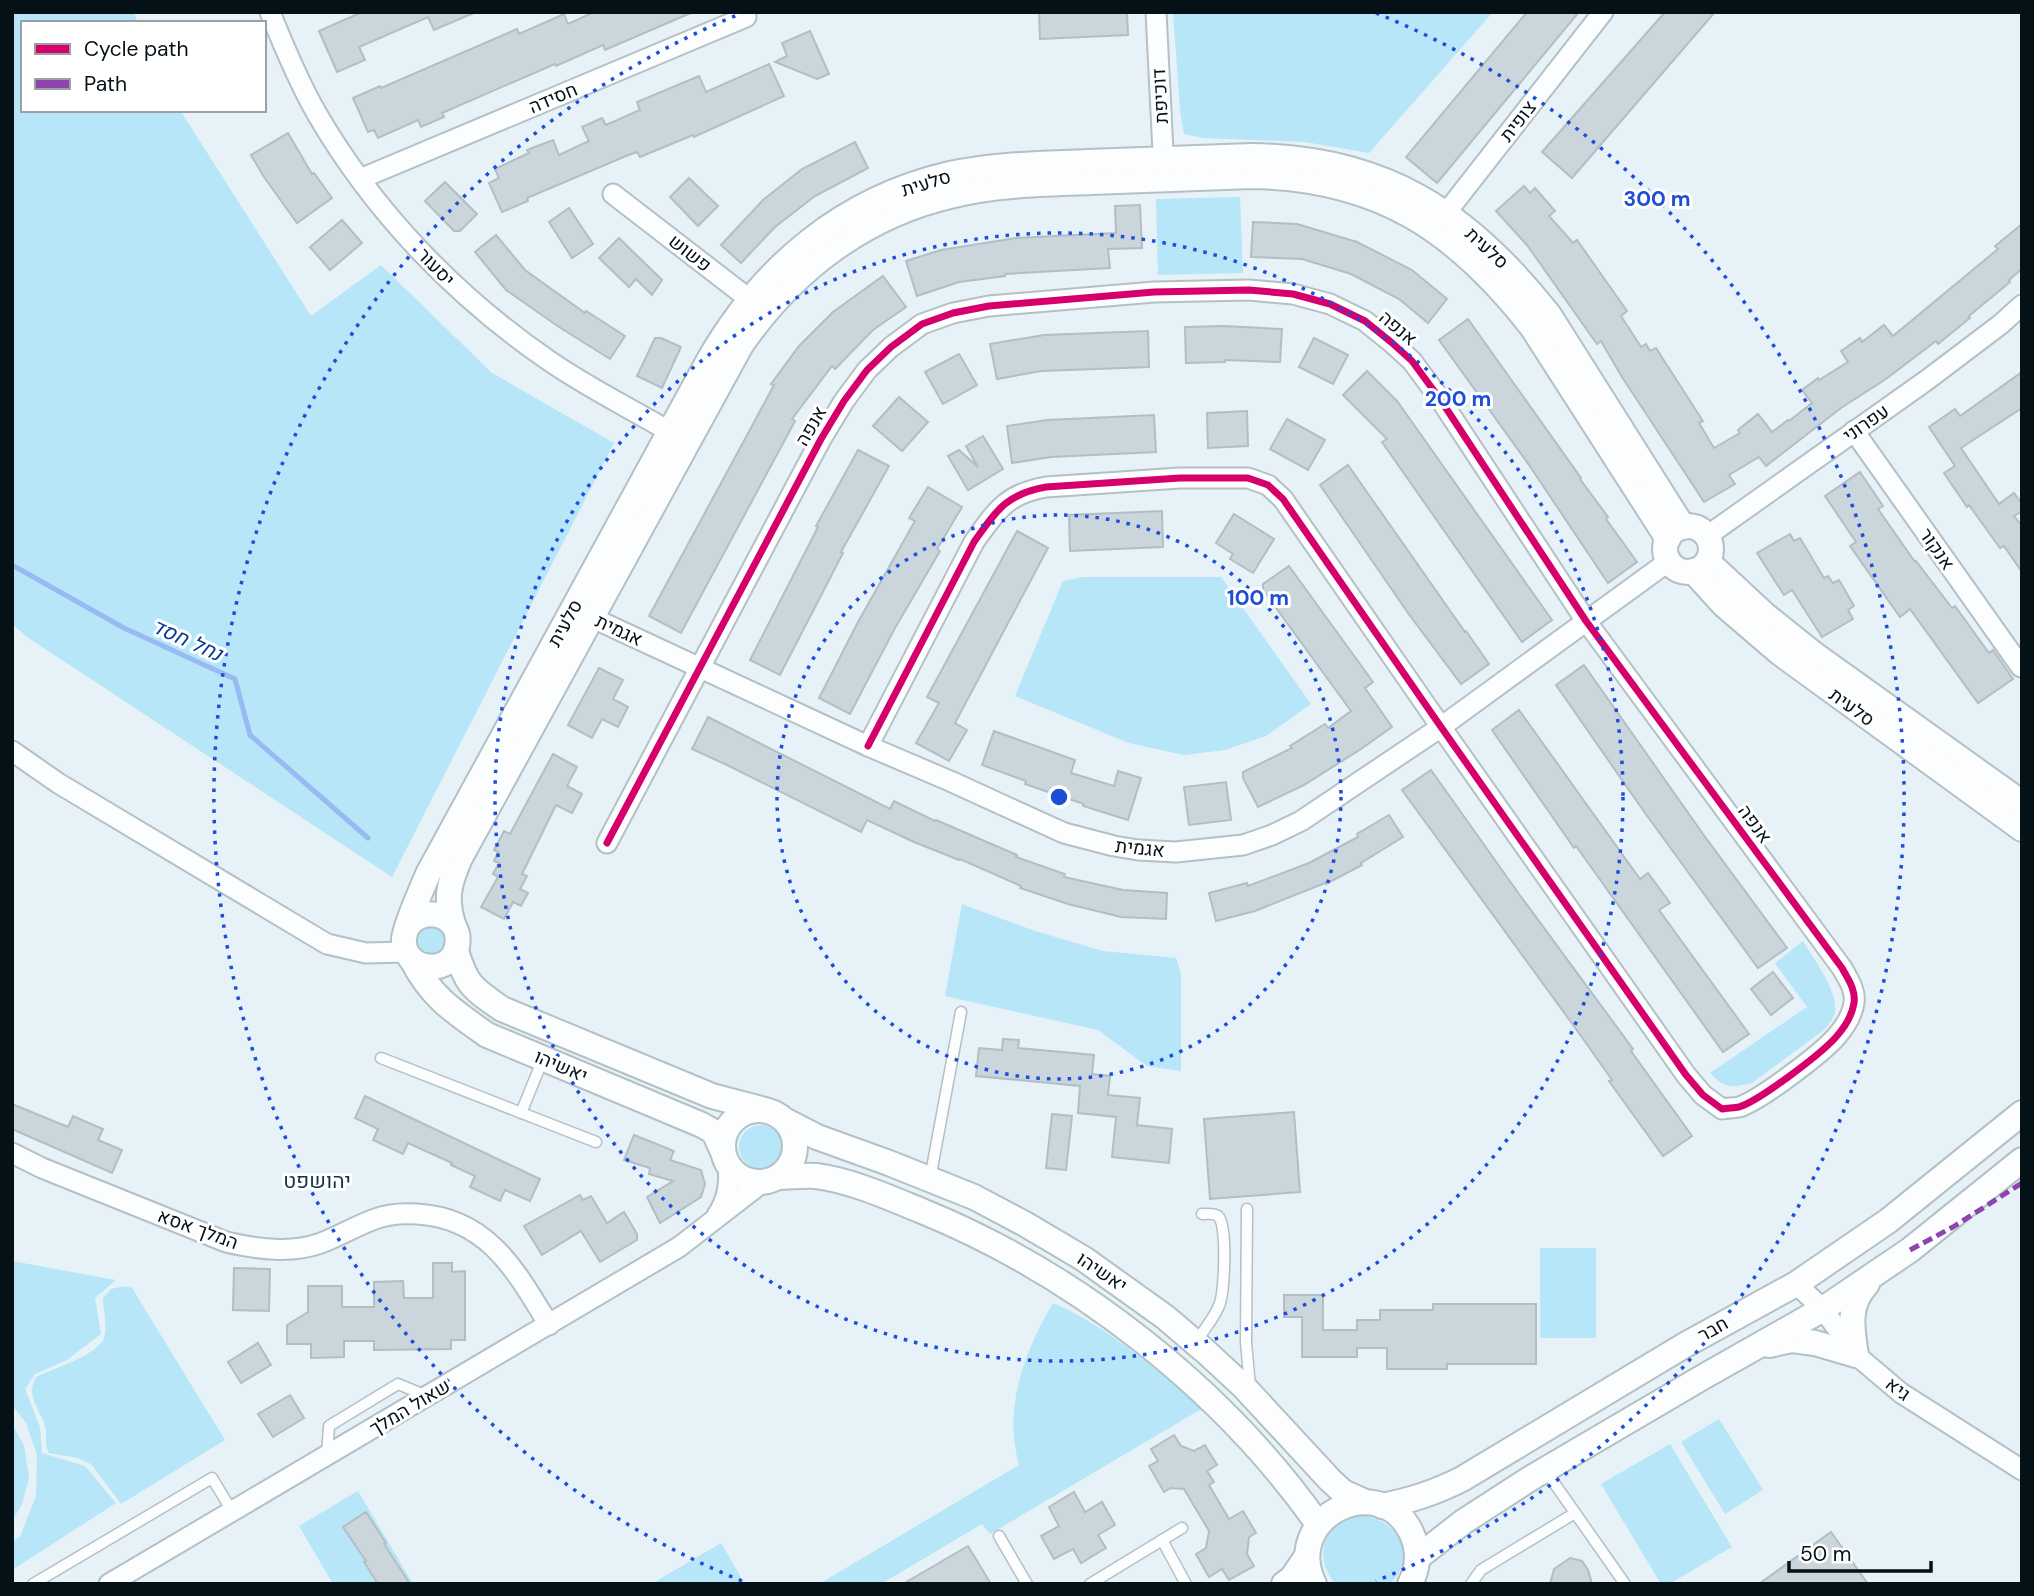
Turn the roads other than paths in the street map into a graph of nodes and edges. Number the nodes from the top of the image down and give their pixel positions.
1 (1156, 12) edge
2 (1604, 12) edge
3 (273, 13) edge
4 (746, 17) dead end
5 (1164, 169) junction
6 (360, 179) junction
7 (613, 194) dead end
8 (1441, 222) junction
9 (758, 305) junction
10 (2022, 305) edge
11 (1854, 431) junction
12 (679, 437) junction
13 (1707, 536) junction
14 (1673, 542) junction
15 (1700, 566) junction
16 (582, 613) junction
17 (1586, 621) junction
18 (701, 667) junction
19 (2021, 667) edge
20 (1441, 727) junction
21 (868, 746) junction
22 (12, 751) edge
23 (2022, 803) edge
24 (2022, 829) edge
25 (607, 843) dead end
26 (453, 924) junction
27 (408, 926) junction
28 (456, 951) junction
29 (409, 956) junction
30 (961, 1012) dead end
31 (381, 1058) dead end
32 (543, 1059) junction
33 (521, 1113) junction
34 (2022, 1113) edge
35 (776, 1115) junction
36 (596, 1142) dead end
37 (12, 1153) edge
38 (725, 1158) junction
39 (2022, 1160) edge
40 (930, 1179) junction
41 (771, 1180) junction
42 (1247, 1209) dead end
43 (1202, 1214) dead end
44 (708, 1227) junction
45 (1878, 1272) junction
46 (1796, 1284) junction
47 (1824, 1309) junction
48 (550, 1325) junction
49 (1195, 1343) junction
50 (1755, 1348) junction
51 (1856, 1355) junction
52 (1251, 1395) junction
53 (1545, 1470) junction
54 (2022, 1470) edge
55 (1373, 1504) junction
56 (232, 1511) junction
57 (1575, 1513) junction
58 (1318, 1524) junction
59 (1182, 1528) dead end
60 (999, 1536) dead end
61 (1162, 1540) junction
62 (1307, 1556) junction
63 (1414, 1575) edge
64 (33, 1584) edge
65 (109, 1584) edge
66 (1027, 1584) edge
67 (1090, 1584) edge
68 (1186, 1584) edge
69 (1284, 1584) edge
70 (1314, 1584) edge
71 (1472, 1584) edge
72 (1625, 1584) edge

1 - 5 street, דוכיפת
2 - 8 street, צופית
3 - 6 street, יסעור
4 - 6 street, חסידה
5 - 8 street, סלעית
5 - 9 street, סלעית
6 - 12 street, יסעור
7 - 9 street, פשוש
8 - 14 street, סלעית
9 - 12 street, סלעית
10 - 11 street, עפרוני
11 - 13 street, עפרוני
11 - 19 street, אנקור
12 - 16 street, סלעית
13 - 14 street
13 - 15 street
14 - 15 street
14 - 17 street, אגמית
15 - 23 street, סלעית
15 - 24 street, סלעית
16 - 18 street, אגמית
16 - 26 street, סלעית
16 - 27 street, סלעית
17 - 18 street, אנפה
17 - 20 street, אגמית
17 - 20 street, אנפה
18 - 21 street, אגמית
18 - 25 street, אנפה
20 - 21 street, אגמית
20 - 21 street, אנפה
22 - 29 street
26 - 27 street
26 - 28 street
27 - 29 street
28 - 29 street
28 - 35 street, יאשיהו
29 - 32 street, יאשיהו
30 - 40 lane
31 - 33 lane
32 - 33 lane
32 - 38 street, יאשיהו
33 - 36 lane
34 - 46 street, חבר
35 - 38 street
35 - 40 street, יאשיהו
35 - 41 street
37 - 48 street, המלך אסא
38 - 41 street
38 - 44 street, שאול המלך
39 - 45 street, חבר
40 - 49 street, יאשיהו
41 - 44 street, שאול המלך
41 - 58 street, יאשיהו
42 - 52 lane
43 - 49 lane
44 - 48 street, שאול המלך
45 - 47 street, חבר
45 - 51 street
46 - 47 street, גיא
46 - 55 street, חבר
47 - 50 street, חבר
47 - 51 street, גיא
48 - 56 street, שאול המלך
49 - 52 street, יאשיהו
50 - 51 street
50 - 53 street, חבר
51 - 54 street, גיא
52 - 55 street, יאשיהו
53 - 57 lane
53 - 63 street, חבר
55 - 58 street, חבר
55 - 63 street, יאשיהו
56 - 64 lane
56 - 65 street, שאול המלך
57 - 71 lane
57 - 72 lane
58 - 62 street
59 - 61 lane
60 - 66 lane
61 - 67 lane
61 - 68 lane
62 - 69 street
62 - 70 street

